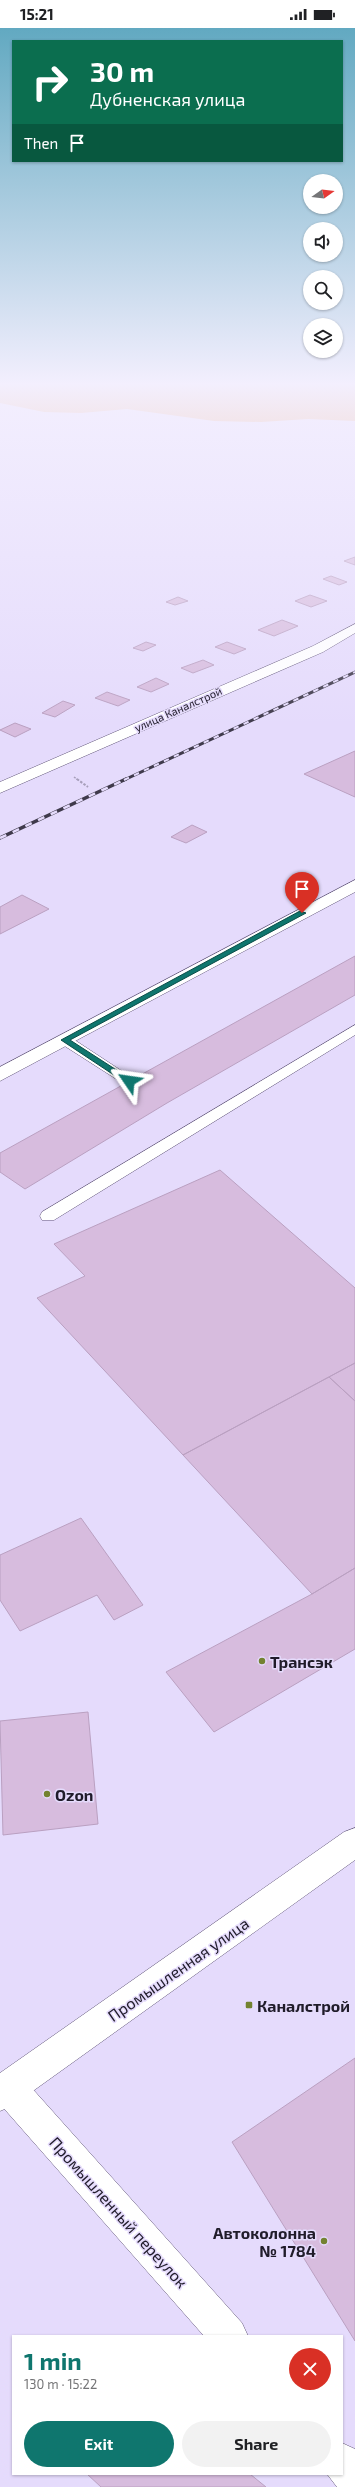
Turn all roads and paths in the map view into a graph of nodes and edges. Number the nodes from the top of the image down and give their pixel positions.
1 (355, 628) edge
2 (0, 788) edge
3 (355, 885) edge
4 (355, 1029) edge
5 (65, 1040) junction
6 (0, 1075) edge
7 (129, 1081) dead end
8 (48, 1216) dead end
9 (355, 1842) edge
10 (5, 2091) edge
11 (228, 2335) edge
12 (343, 2464) edge
13 (355, 2478) edge

1 - 2 street, улица Каналстрой
3 - 5 street
4 - 8 lane
5 - 6 street
5 - 7 lane
9 - 10 street, Промышленная улица
10 - 11 street, Промышленный переулок
12 - 13 street

